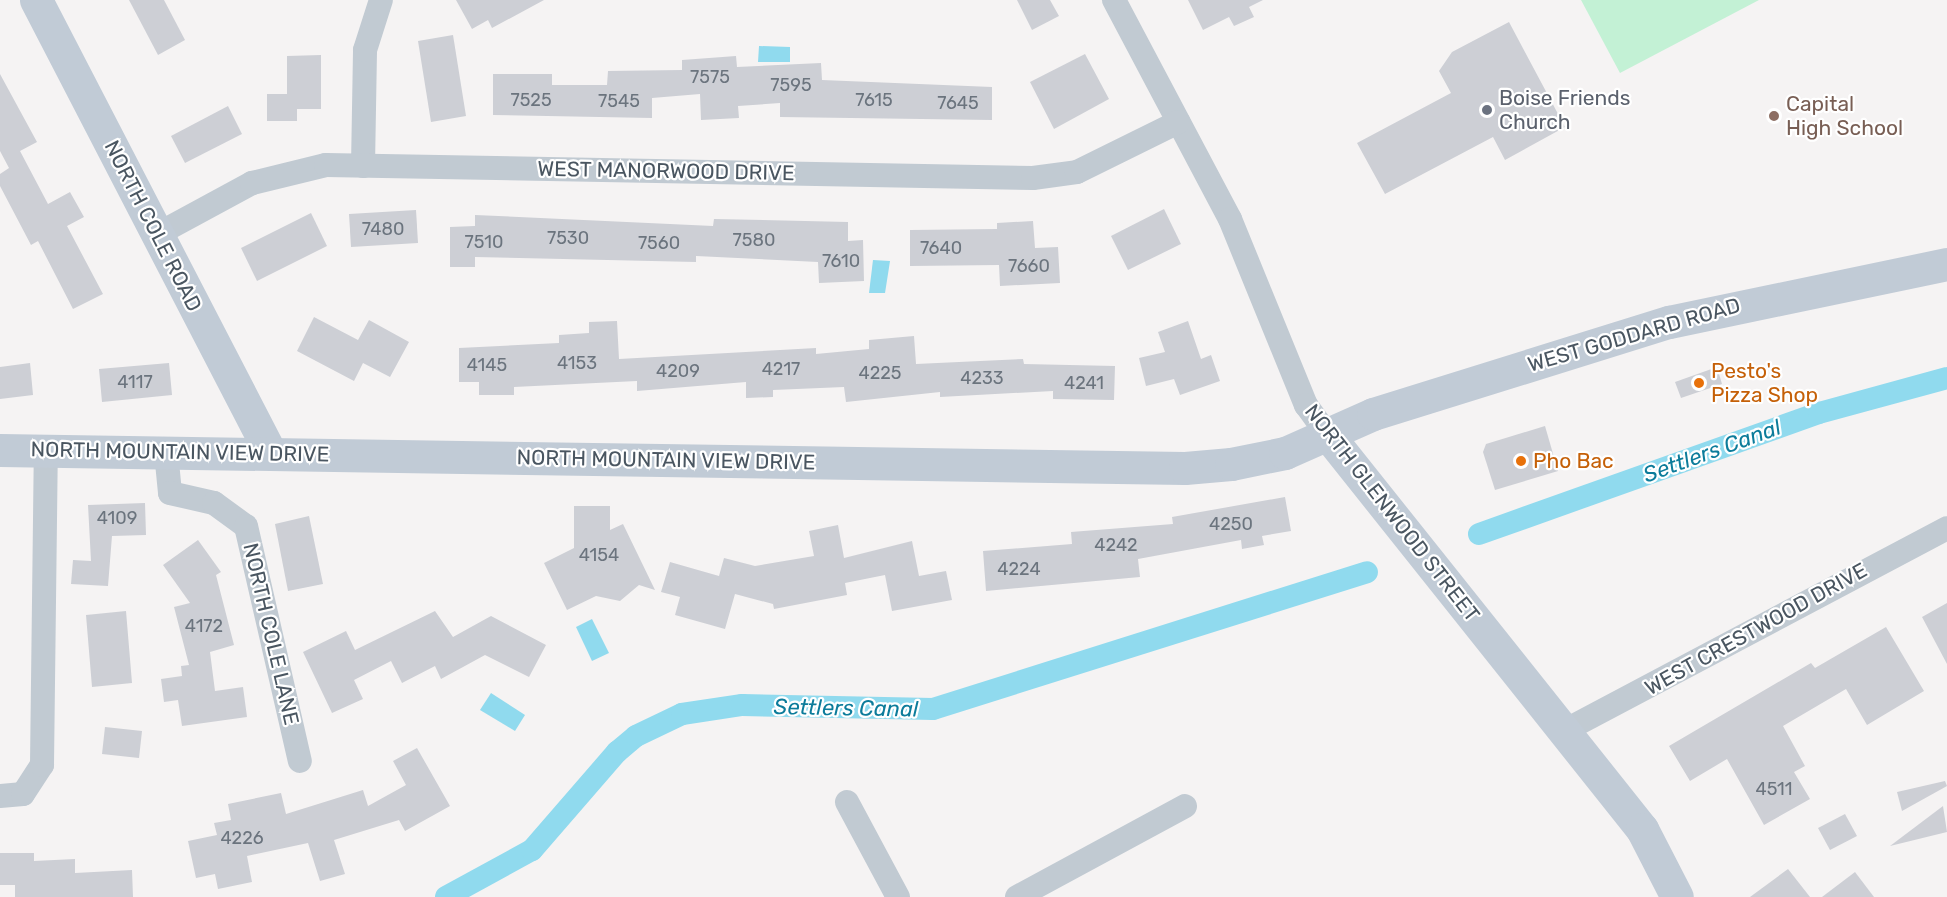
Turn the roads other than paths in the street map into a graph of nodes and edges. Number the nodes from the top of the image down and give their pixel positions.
1 (36, 0) edge
2 (381, 0) edge
3 (1114, 0) edge
4 (1178, 122) junction
5 (363, 166) junction
6 (156, 235) junction
7 (1947, 264) edge
8 (1328, 435) junction
9 (0, 450) edge
10 (46, 451) junction
11 (166, 452) junction
12 (270, 453) junction
13 (1947, 528) edge
14 (1564, 731) junction
15 (300, 761) dead end
16 (0, 796) edge
17 (847, 802) dead end
18 (1185, 806) dead end
19 (898, 897) edge
20 (1017, 897) edge
21 (1677, 897) edge

1 - 6 main road, NORTH COLE ROAD
2 - 5 street
3 - 4 street, NORTH GLENWOOD STREET
4 - 5 street, WEST MANORWOOD DRIVE
4 - 8 street, NORTH GLENWOOD STREET
5 - 6 street, WEST MANORWOOD DRIVE
6 - 12 main road, NORTH COLE ROAD
7 - 8 main road, WEST GODDARD ROAD
8 - 12 main road, NORTH MOUNTAIN VIEW DRIVE
8 - 14 main road, NORTH GLENWOOD STREET
9 - 10 main road, NORTH MOUNTAIN VIEW DRIVE
10 - 11 main road, NORTH MOUNTAIN VIEW DRIVE
10 - 16 street
11 - 12 main road, NORTH MOUNTAIN VIEW DRIVE
11 - 15 street, NORTH COLE LANE
13 - 14 street, WEST CRESTWOOD DRIVE
14 - 21 main road, NORTH GLENWOOD STREET
17 - 19 street
18 - 20 street

